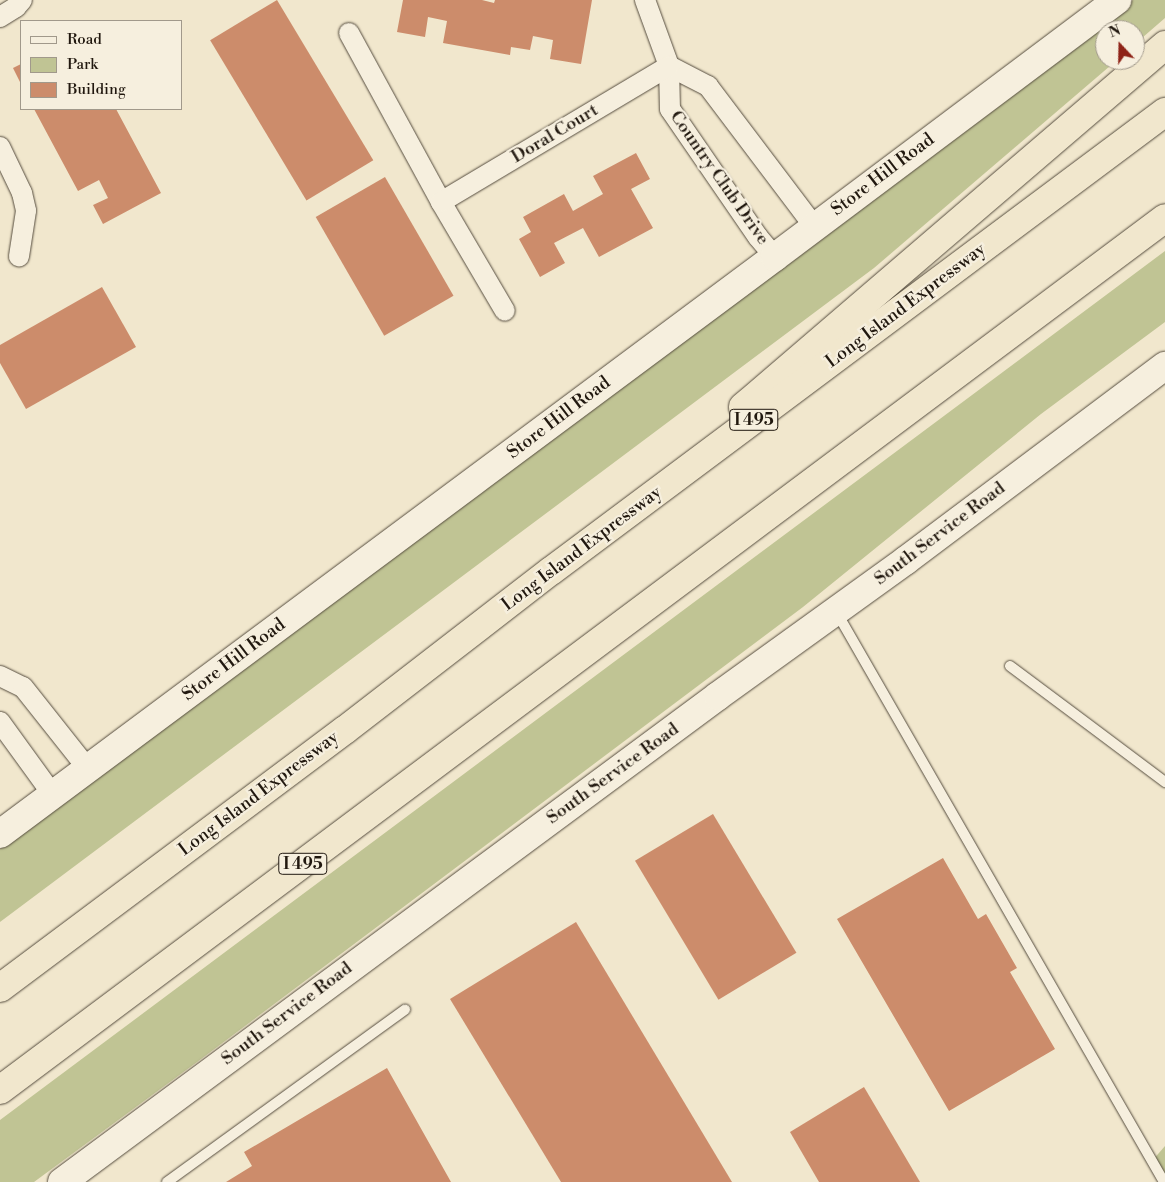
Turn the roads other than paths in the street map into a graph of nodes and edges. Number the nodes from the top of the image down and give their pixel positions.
1 (22, 0) edge
2 (644, 0) edge
3 (1116, 0) edge
4 (0, 17) edge
5 (349, 34) dead end
6 (1165, 46) edge
7 (669, 66) junction
8 (1165, 112) edge
9 (0, 147) edge
10 (441, 202) junction
11 (1165, 218) edge
12 (814, 226) junction
13 (19, 256) dead end
14 (776, 257) junction
15 (505, 312) dead end
16 (1165, 366) edge
17 (551, 571) junction
18 (836, 611) junction
19 (1010, 666) dead end
20 (0, 676) edge
21 (0, 722) edge
22 (88, 769) junction
23 (1165, 782) edge
24 (53, 795) junction
25 (0, 834) edge
26 (0, 988) edge
27 (405, 1010) dead end
28 (0, 1090) edge
29 (71, 1179) edge
30 (167, 1182) edge
31 (1164, 1182) edge

1 - 4 street
2 - 7 street, Country Club Drive
3 - 12 main road, Store Hill Road
5 - 10 street
6 - 17 highway
7 - 10 street, Doral Court
7 - 12 street
7 - 14 street, Country Club Drive
8 - 17 highway, Long Island Expressway / I 495
9 - 13 street
10 - 15 street
11 - 28 highway, I 495
12 - 14 main road, Store Hill Road
14 - 22 main road, Store Hill Road
16 - 18 main road, South Service Road
17 - 26 highway, Long Island Expressway / I 495
18 - 29 main road, South Service Road
18 - 31 lane
19 - 23 lane
20 - 22 street
21 - 24 street
22 - 24 main road, Store Hill Road
24 - 25 main road, Store Hill Road
27 - 30 lane

